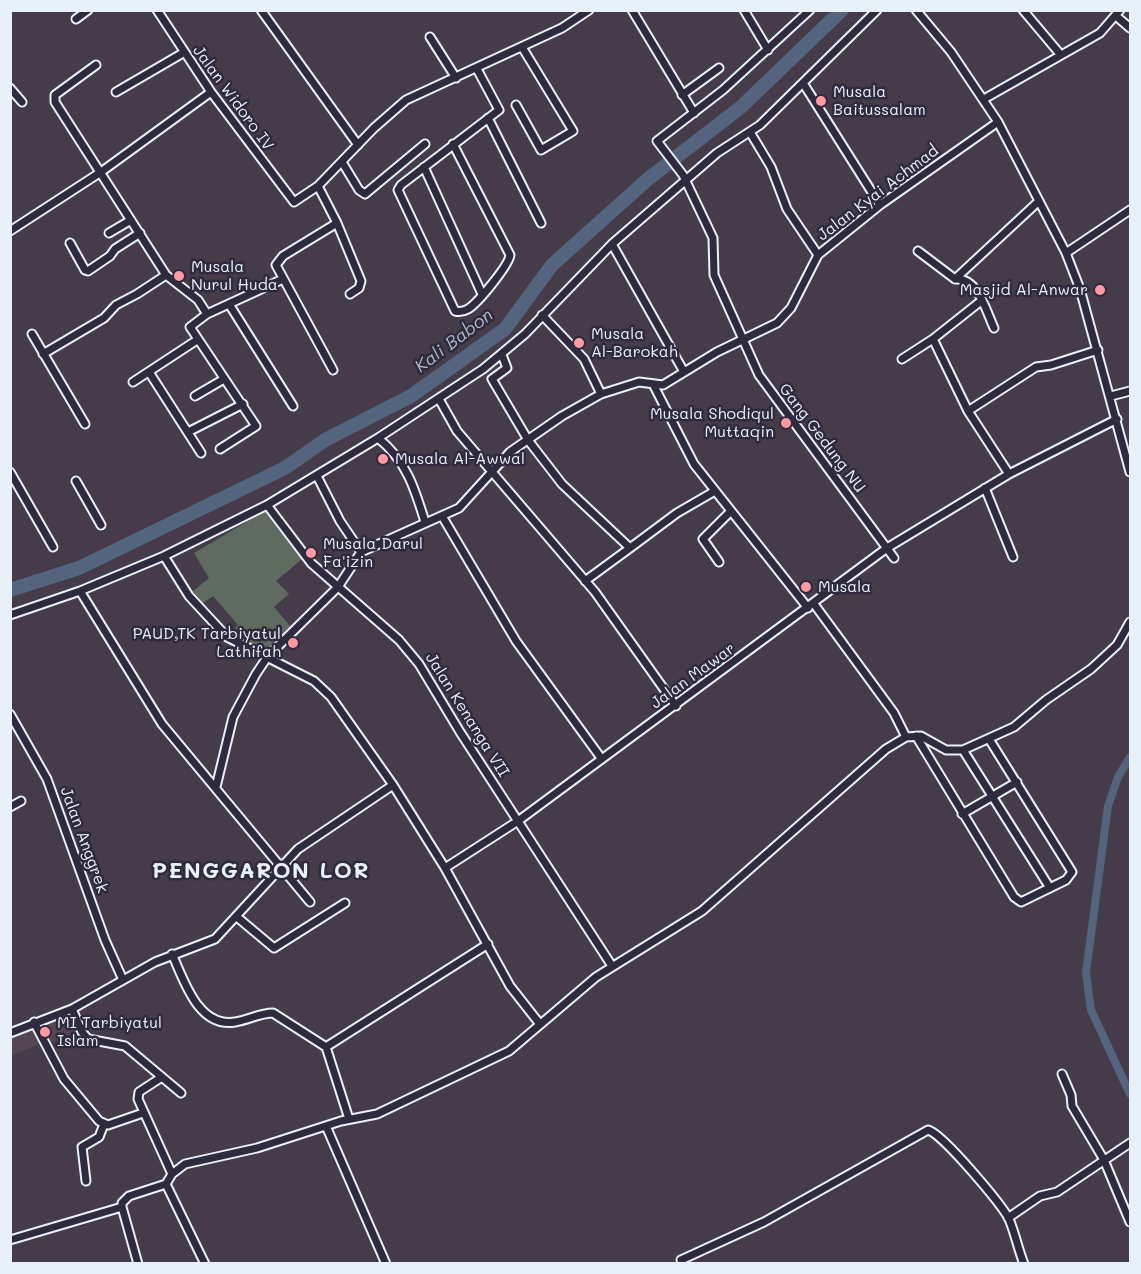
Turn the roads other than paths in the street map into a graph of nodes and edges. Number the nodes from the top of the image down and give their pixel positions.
1 (87, 10) edge
2 (157, 10) edge
3 (261, 10) edge
4 (589, 10) edge
5 (632, 10) edge
6 (744, 10) edge
7 (810, 10) edge
8 (877, 10) edge
9 (916, 10) edge
10 (1023, 10) edge
11 (1118, 13) edge
12 (76, 19) dead end
13 (1131, 28) edge
14 (430, 37) dead end
15 (522, 47) junction
16 (768, 50) junction
17 (183, 53) junction
18 (1060, 54) junction
19 (96, 65) dead end
20 (719, 68) dead end
21 (477, 69) junction
22 (456, 78) junction
23 (803, 83) junction
24 (10, 88) edge
25 (116, 92) dead end
26 (211, 92) junction
27 (682, 95) junction
28 (984, 99) junction
29 (22, 102) dead end
30 (516, 105) dead end
31 (694, 113) junction
32 (488, 118) junction
33 (998, 122) junction
34 (750, 132) junction
35 (425, 144) dead end
36 (453, 144) junction
37 (358, 145) junction
38 (342, 162) junction
39 (424, 167) junction
40 (100, 172) junction
41 (684, 177) junction
42 (318, 186) junction
43 (1039, 201) junction
44 (880, 205) junction
45 (1131, 210) edge
46 (131, 219) junction
47 (337, 223) junction
48 (541, 223) dead end
49 (10, 231) edge
50 (110, 233) dead end
51 (140, 233) junction
52 (70, 243) dead end
53 (612, 244) junction
54 (918, 251) dead end
55 (1066, 253) junction
56 (818, 255) junction
57 (166, 275) junction
58 (282, 279) junction
59 (955, 279) junction
60 (350, 294) dead end
61 (482, 294) junction
62 (981, 301) junction
63 (229, 304) junction
64 (207, 314) junction
65 (542, 315) junction
66 (994, 328) dead end
67 (32, 334) dead end
68 (933, 339) junction
69 (197, 340) junction
70 (742, 340) junction
71 (1098, 350) junction
72 (43, 354) junction
73 (502, 356) junction
74 (902, 360) dead end
75 (333, 370) dead end
76 (149, 372) junction
77 (684, 372) junction
78 (224, 379) junction
79 (133, 382) dead end
80 (654, 386) junction
81 (1131, 391) edge
82 (601, 394) junction
83 (195, 396) dead end
84 (1111, 396) junction
85 (439, 399) junction
86 (243, 404) junction
87 (293, 406) dead end
88 (968, 411) junction
89 (1117, 419) junction
90 (85, 424) dead end
91 (188, 432) junction
92 (378, 438) junction
93 (528, 440) junction
94 (220, 449) dead end
95 (201, 453) dead end
96 (492, 469) junction
97 (1131, 472) edge
98 (1009, 474) junction
99 (12, 476) edge
100 (317, 476) junction
101 (76, 481) dead end
102 (985, 488) junction
103 (715, 490) junction
104 (267, 505) junction
105 (731, 511) junction
106 (442, 516) junction
107 (425, 522) junction
108 (101, 525) dead end
109 (53, 547) dead end
110 (630, 548) junction
111 (887, 548) junction
112 (361, 552) junction
113 (164, 556) junction
114 (1013, 557) dead end
115 (894, 558) dead end
116 (719, 562) dead end
117 (585, 581) junction
118 (338, 587) junction
119 (80, 591) junction
120 (811, 606) junction
121 (10, 615) edge
122 (1131, 622) edge
123 (268, 656) junction
124 (676, 706) junction
125 (10, 714) edge
126 (916, 736) junction
127 (906, 737) junction
128 (989, 739) junction
129 (963, 750) junction
130 (601, 758) junction
131 (1017, 782) junction
132 (393, 785) junction
133 (216, 787) junction
134 (993, 798) junction
135 (21, 801) dead end
136 (10, 807) edge
137 (962, 814) junction
138 (518, 821) junction
139 (281, 867) junction
140 (445, 868) junction
141 (1050, 888) junction
142 (310, 903) dead end
143 (345, 903) dead end
144 (237, 917) junction
145 (488, 944) junction
146 (172, 954) junction
147 (612, 966) junction
148 (123, 980) junction
149 (72, 1009) junction
150 (34, 1022) junction
151 (539, 1023) junction
152 (10, 1032) edge
153 (326, 1047) junction
154 (1062, 1074) dead end
155 (162, 1077) junction
156 (181, 1094) dead end
157 (144, 1113) junction
158 (349, 1119) junction
159 (104, 1124) junction
160 (326, 1126) junction
161 (1131, 1143) edge
162 (1104, 1160) junction
163 (172, 1174) junction
164 (86, 1181) dead end
165 (165, 1184) junction
166 (122, 1207) junction
167 (1008, 1218) junction
168 (1131, 1222) edge
169 (10, 1240) edge
170 (138, 1263) edge
171 (205, 1263) edge
172 (386, 1263) edge
173 (683, 1263) edge
174 (1024, 1263) edge

1 - 12 street
2 - 17 street, Jalan Widoro IV
3 - 37 street
4 - 15 street
5 - 27 street
6 - 16 street
7 - 16 street
8 - 23 street
9 - 28 street
10 - 18 street
11 - 13 street
11 - 18 street
14 - 22 street
15 - 21 street
15 - 30 street
16 - 31 street
17 - 25 street
17 - 26 street, Jalan Widoro IV
18 - 28 street
19 - 40 street
20 - 27 street
21 - 22 street
21 - 32 street
22 - 37 street
23 - 34 street
23 - 44 street
24 - 29 street
26 - 40 street
26 - 42 street, Jalan Widoro IV
27 - 31 street
28 - 33 street
31 - 41 street, Gang Gedung NU
32 - 36 street
32 - 48 street
33 - 43 street
33 - 44 street, Jalan Kyai Achmad
34 - 41 street
34 - 56 street
35 - 38 street
36 - 39 street
36 - 61 street
37 - 38 street
38 - 42 street
39 - 61 street
39 - 61 street
40 - 46 street
40 - 49 street
41 - 53 street
41 - 70 street, Gang Gedung NU
42 - 47 street
43 - 55 street
43 - 59 street
44 - 56 street, Jalan Kyai Achmad
45 - 55 street
46 - 50 street
46 - 51 street
47 - 58 street
47 - 60 street
51 - 52 street
51 - 57 street
53 - 65 street
53 - 77 street
54 - 59 street
55 - 71 street
56 - 70 street, Jalan Kyai Achmad
57 - 64 street
57 - 72 street
58 - 63 street
58 - 75 street
59 - 62 street
62 - 66 street
62 - 68 street
63 - 64 street
63 - 87 street
64 - 69 street
65 - 73 street
65 - 82 street
67 - 72 street
68 - 74 street
68 - 88 street
69 - 76 street
69 - 78 street
70 - 77 street, Jalan Kyai Achmad
70 - 111 street, Gang Gedung NU
71 - 84 street
71 - 88 street
72 - 90 street
73 - 85 street
73 - 93 street
76 - 79 street
76 - 91 street
77 - 80 street, Jalan Kyai Achmad
78 - 83 street
78 - 86 street
80 - 82 street, Jalan Kyai Achmad
80 - 103 street
81 - 84 street
82 - 93 street, Jalan Kyai Achmad
84 - 89 street
85 - 92 street
85 - 96 street
86 - 91 street
86 - 94 street
88 - 98 street
89 - 97 street
89 - 98 street, Jalan Mawar
91 - 95 street
92 - 100 street
92 - 107 street
93 - 96 street, Jalan Kyai Achmad
93 - 110 street
96 - 106 street, Jalan Kyai Achmad
96 - 117 street
98 - 102 street, Jalan Mawar
99 - 109 street
100 - 104 street
100 - 112 street
101 - 108 street
102 - 111 street, Jalan Mawar
102 - 114 street
103 - 105 street
103 - 110 street
104 - 113 street
104 - 118 street, Jalan Kenanga VII
105 - 116 street
105 - 120 street
106 - 107 street, Jalan Kyai Achmad
106 - 130 street
107 - 112 street, Jalan Kyai Achmad
110 - 117 street
111 - 115 street, Gang Gedung NU
111 - 120 street, Jalan Mawar
112 - 118 street
113 - 119 street
113 - 123 street
117 - 124 street
118 - 123 street
118 - 138 street, Jalan Kenanga VII
119 - 121 street
119 - 133 street
120 - 124 street, Jalan Mawar
120 - 127 street
122 - 128 street
123 - 132 street
123 - 133 street
124 - 130 street, Jalan Mawar
125 - 148 street, Jalan Anggrek
126 - 127 street
126 - 129 street
126 - 137 street
127 - 147 street
128 - 129 street
128 - 131 street
129 - 134 street
130 - 138 street, Jalan Mawar
131 - 134 street
131 - 141 street
132 - 139 street
132 - 140 street
133 - 139 street
134 - 137 street
134 - 141 street
135 - 136 street
137 - 141 street
138 - 140 street, Jalan Mawar
138 - 147 street, Jalan Kenanga VII
139 - 142 street
139 - 144 street
140 - 145 street
143 - 144 street
144 - 146 street
145 - 151 street
145 - 153 street
146 - 148 street
146 - 153 street
147 - 151 street
148 - 149 street
149 - 150 street
149 - 155 street
150 - 152 street
150 - 159 street
151 - 158 street
153 - 158 street
154 - 162 street
155 - 156 street
155 - 157 street
157 - 159 street
157 - 163 street
158 - 160 street
159 - 164 street
160 - 163 street
160 - 172 street
161 - 162 street
162 - 167 street
162 - 168 street
163 - 165 street
165 - 166 street
165 - 171 street
166 - 169 street
166 - 170 street
167 - 173 street
167 - 174 street

